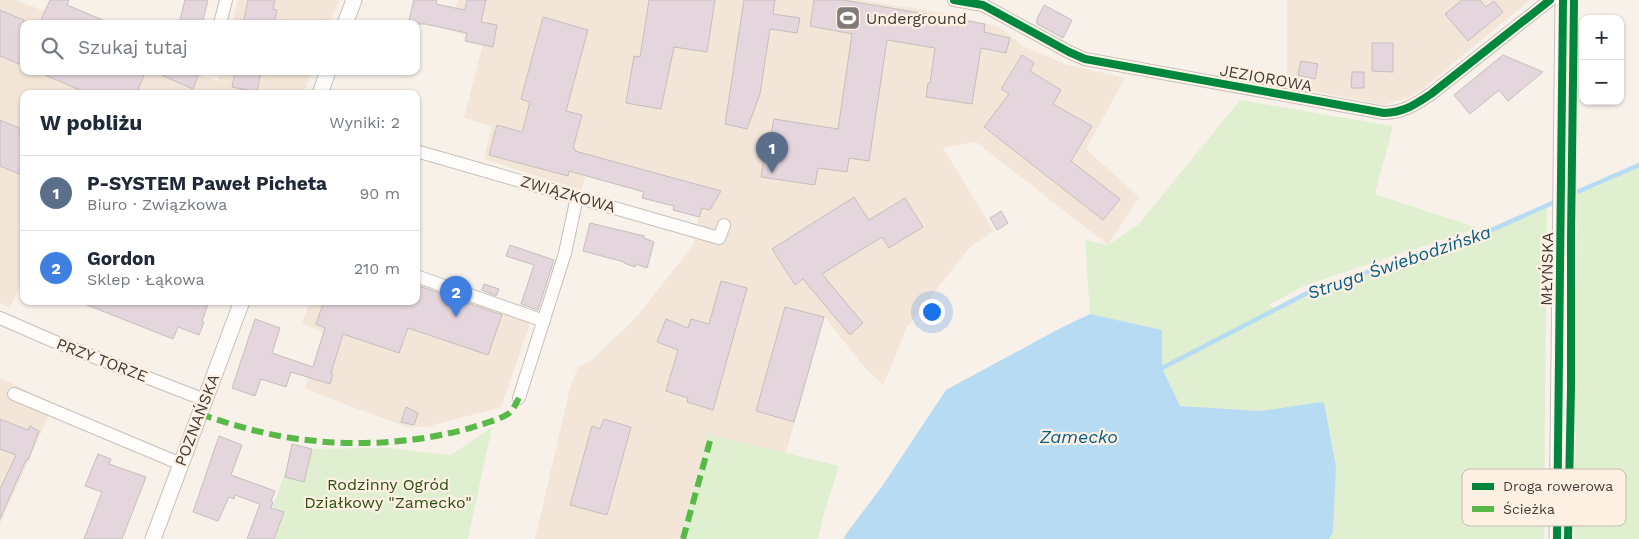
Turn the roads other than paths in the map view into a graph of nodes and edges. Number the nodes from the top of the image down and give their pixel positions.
1 (226, 0) edge
2 (354, 0) edge
3 (954, 0) edge
4 (1550, 0) edge
5 (1563, 0) edge
6 (983, 3) edge
7 (221, 20) edge
8 (346, 20) edge
9 (327, 75) edge
10 (321, 90) edge
11 (420, 152) edge
12 (577, 197) junction
13 (724, 225) dead end
14 (420, 277) edge
15 (241, 305) edge
16 (0, 318) edge
17 (544, 321) junction
18 (14, 394) dead end
19 (519, 398) dead end
20 (205, 400) junction
21 (181, 464) junction
22 (1558, 469) edge
23 (1557, 526) edge
24 (153, 539) edge
25 (1557, 539) edge

1 - 7 street
2 - 8 street
3 - 6 street, JEZIOROWA
4 - 6 street, JEZIOROWA
5 - 22 street, MŁYŃSKA
9 - 10 street
11 - 12 street, ZWIĄZKOWA
12 - 13 street, ZWIĄZKOWA
12 - 17 street
14 - 17 street
15 - 20 street, POZNAŃSKA
16 - 20 street, PRZY TORZE
17 - 19 street
18 - 21 street
20 - 21 street, POZNAŃSKA
21 - 24 street, POZNAŃSKA
23 - 25 street, MŁYŃSKA

